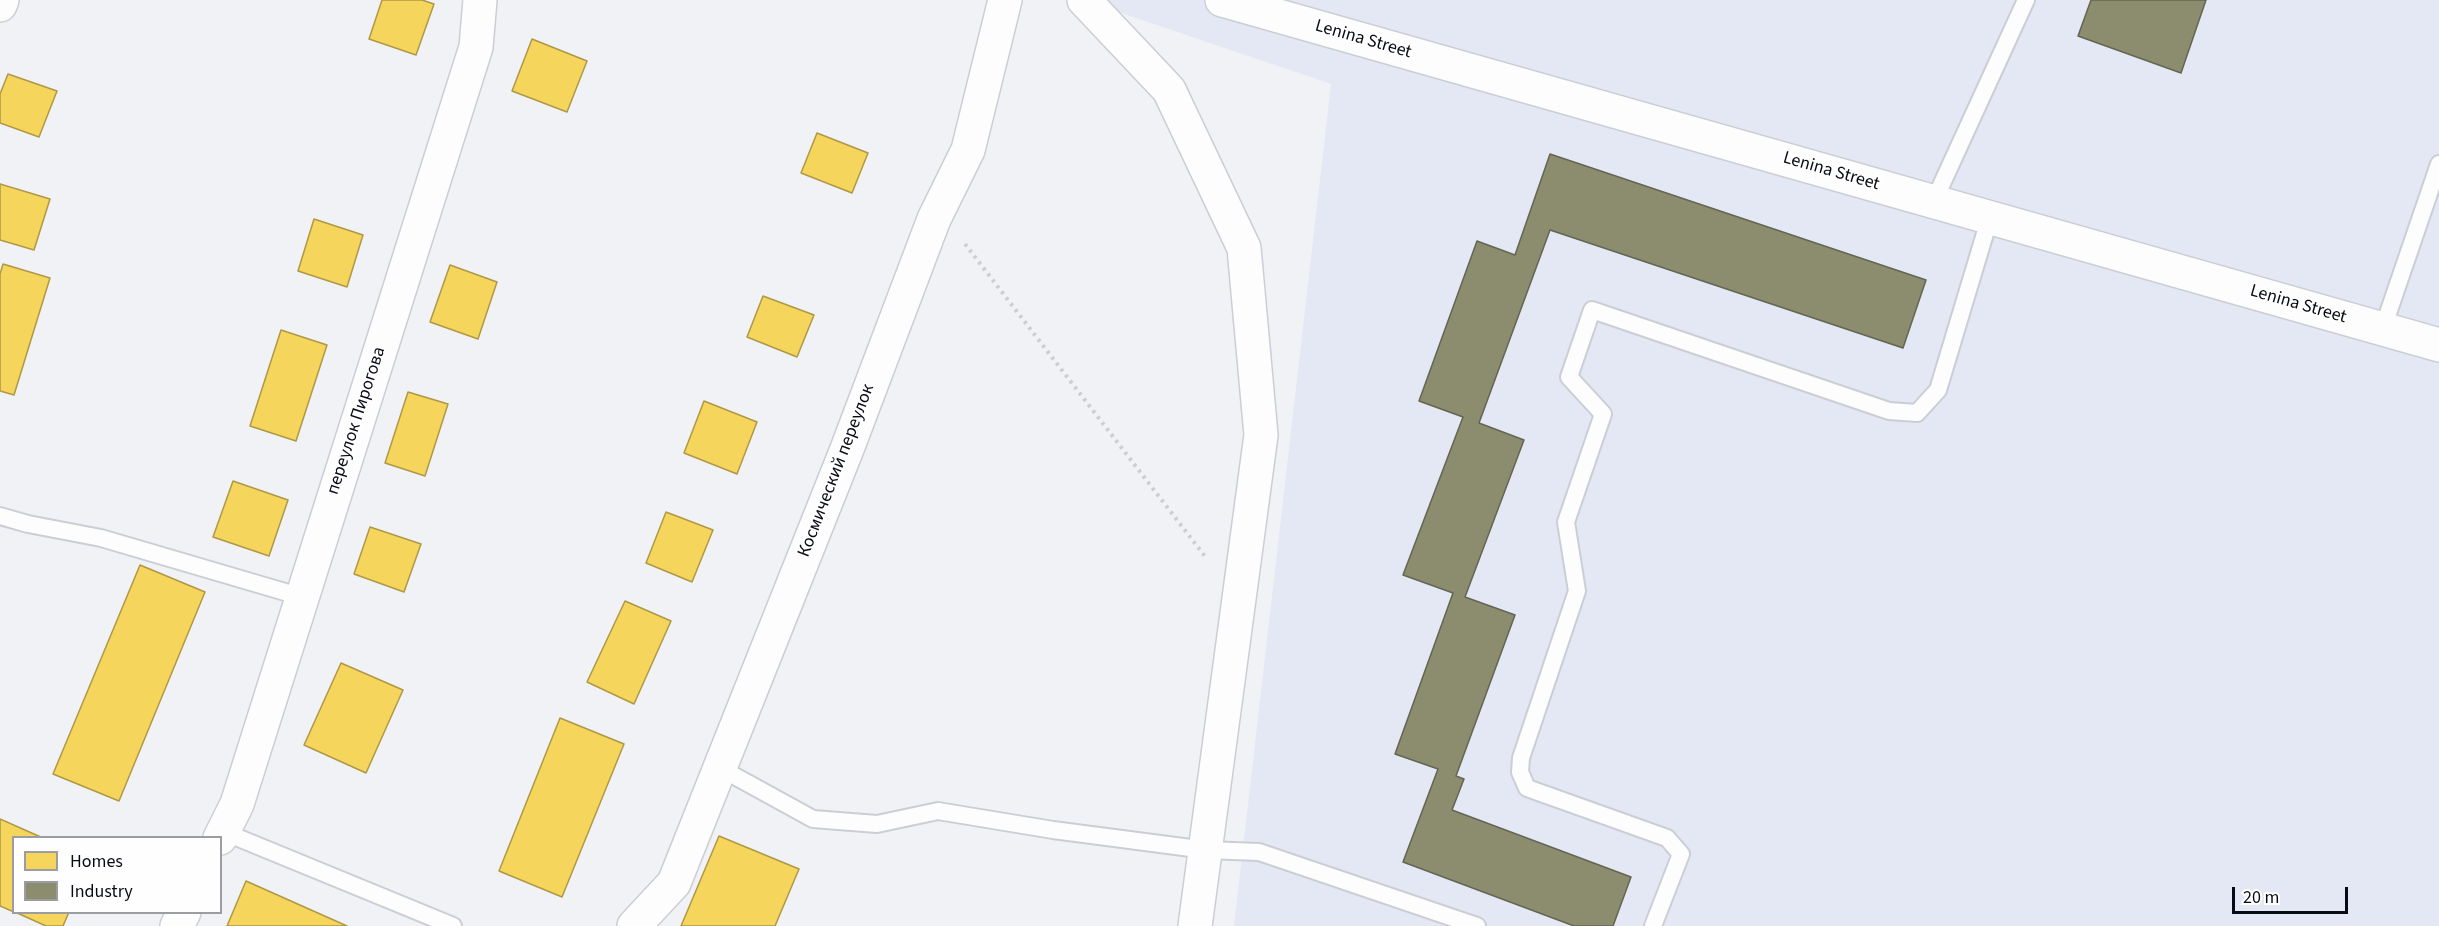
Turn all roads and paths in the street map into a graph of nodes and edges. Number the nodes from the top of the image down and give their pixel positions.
1 (2, 0) edge
2 (480, 0) edge
3 (1005, 0) edge
4 (1084, 0) edge
5 (1222, 0) edge
6 (2017, 0) edge
7 (2026, 0) edge
8 (0, 5) edge
9 (2016, 21) junction
10 (2439, 164) edge
11 (1934, 201) junction
12 (939, 210) junction
13 (1990, 218) junction
14 (2383, 328) junction
15 (2439, 345) edge
16 (0, 516) edge
17 (302, 597) junction
18 (1239, 600) junction
19 (720, 768) junction
20 (222, 835) edge
21 (1206, 850) junction
22 (453, 926) edge
23 (634, 926) edge
24 (1196, 926) edge
25 (1477, 926) edge
26 (1653, 926) edge

1 - 8 street
2 - 17 street, переулок Пирогова
3 - 12 street, Космический переулок
4 - 18 street
5 - 11 street, Lenina Street
6 - 9 lane
7 - 9 lane
9 - 11 lane
10 - 14 lane
11 - 13 street, Lenina Street
12 - 18 path
12 - 19 street, Космический переулок
13 - 14 street, Lenina Street
13 - 26 lane
14 - 15 street, Lenina Street
16 - 17 lane
17 - 20 street, переулок Пирогова
18 - 21 street
19 - 21 lane
19 - 23 street, Космический переулок
20 - 22 lane
21 - 24 street
21 - 25 lane

